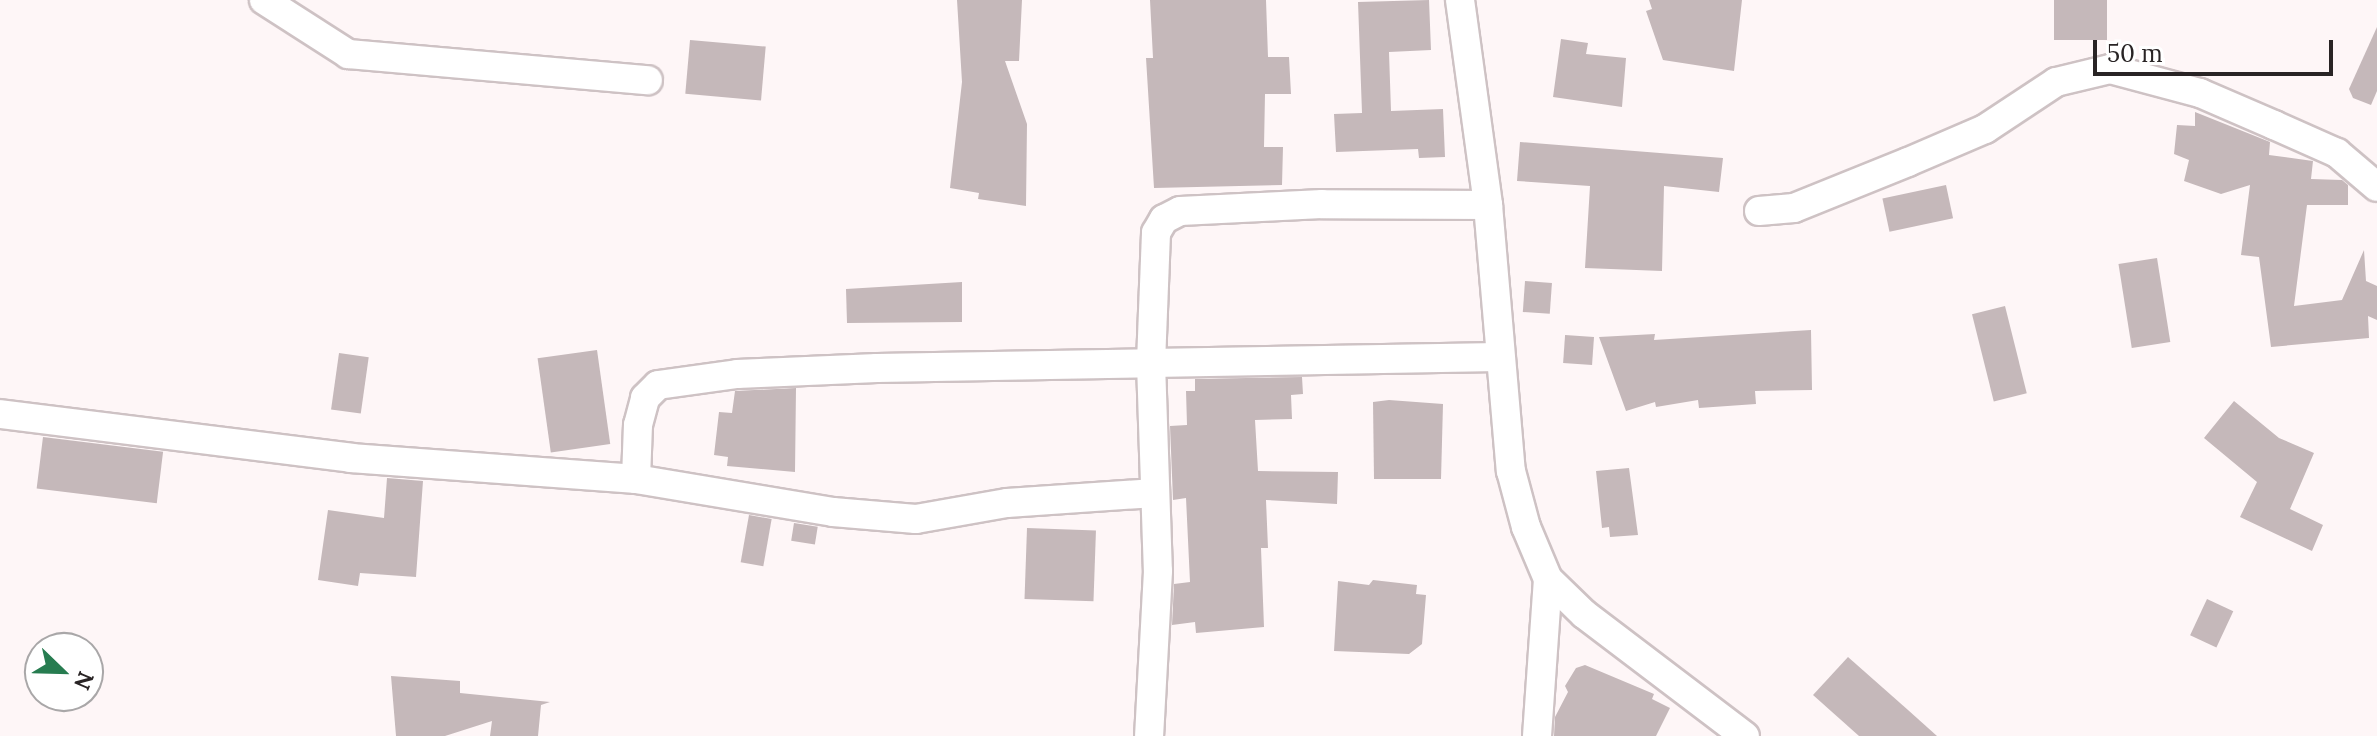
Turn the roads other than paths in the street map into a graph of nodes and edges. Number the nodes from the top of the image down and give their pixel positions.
1 (264, 0) edge
2 (1460, 0) edge
3 (648, 80) dead end
4 (2377, 187) edge
5 (1488, 205) junction
6 (1759, 211) dead end
7 (1499, 357) junction
8 (1151, 363) junction
9 (0, 414) edge
10 (636, 479) junction
11 (1155, 493) junction
12 (1548, 579) junction
13 (1541, 690) junction
14 (1149, 736) edge
15 (1525, 736) edge
16 (1537, 736) edge
17 (1745, 736) edge

1 - 3 street
2 - 5 street
4 - 6 street
5 - 7 street
5 - 8 street
7 - 8 street
7 - 12 street
8 - 10 street
8 - 11 street
9 - 10 street
10 - 11 street
11 - 14 street
12 - 13 street
12 - 17 street
13 - 15 street
13 - 16 street

